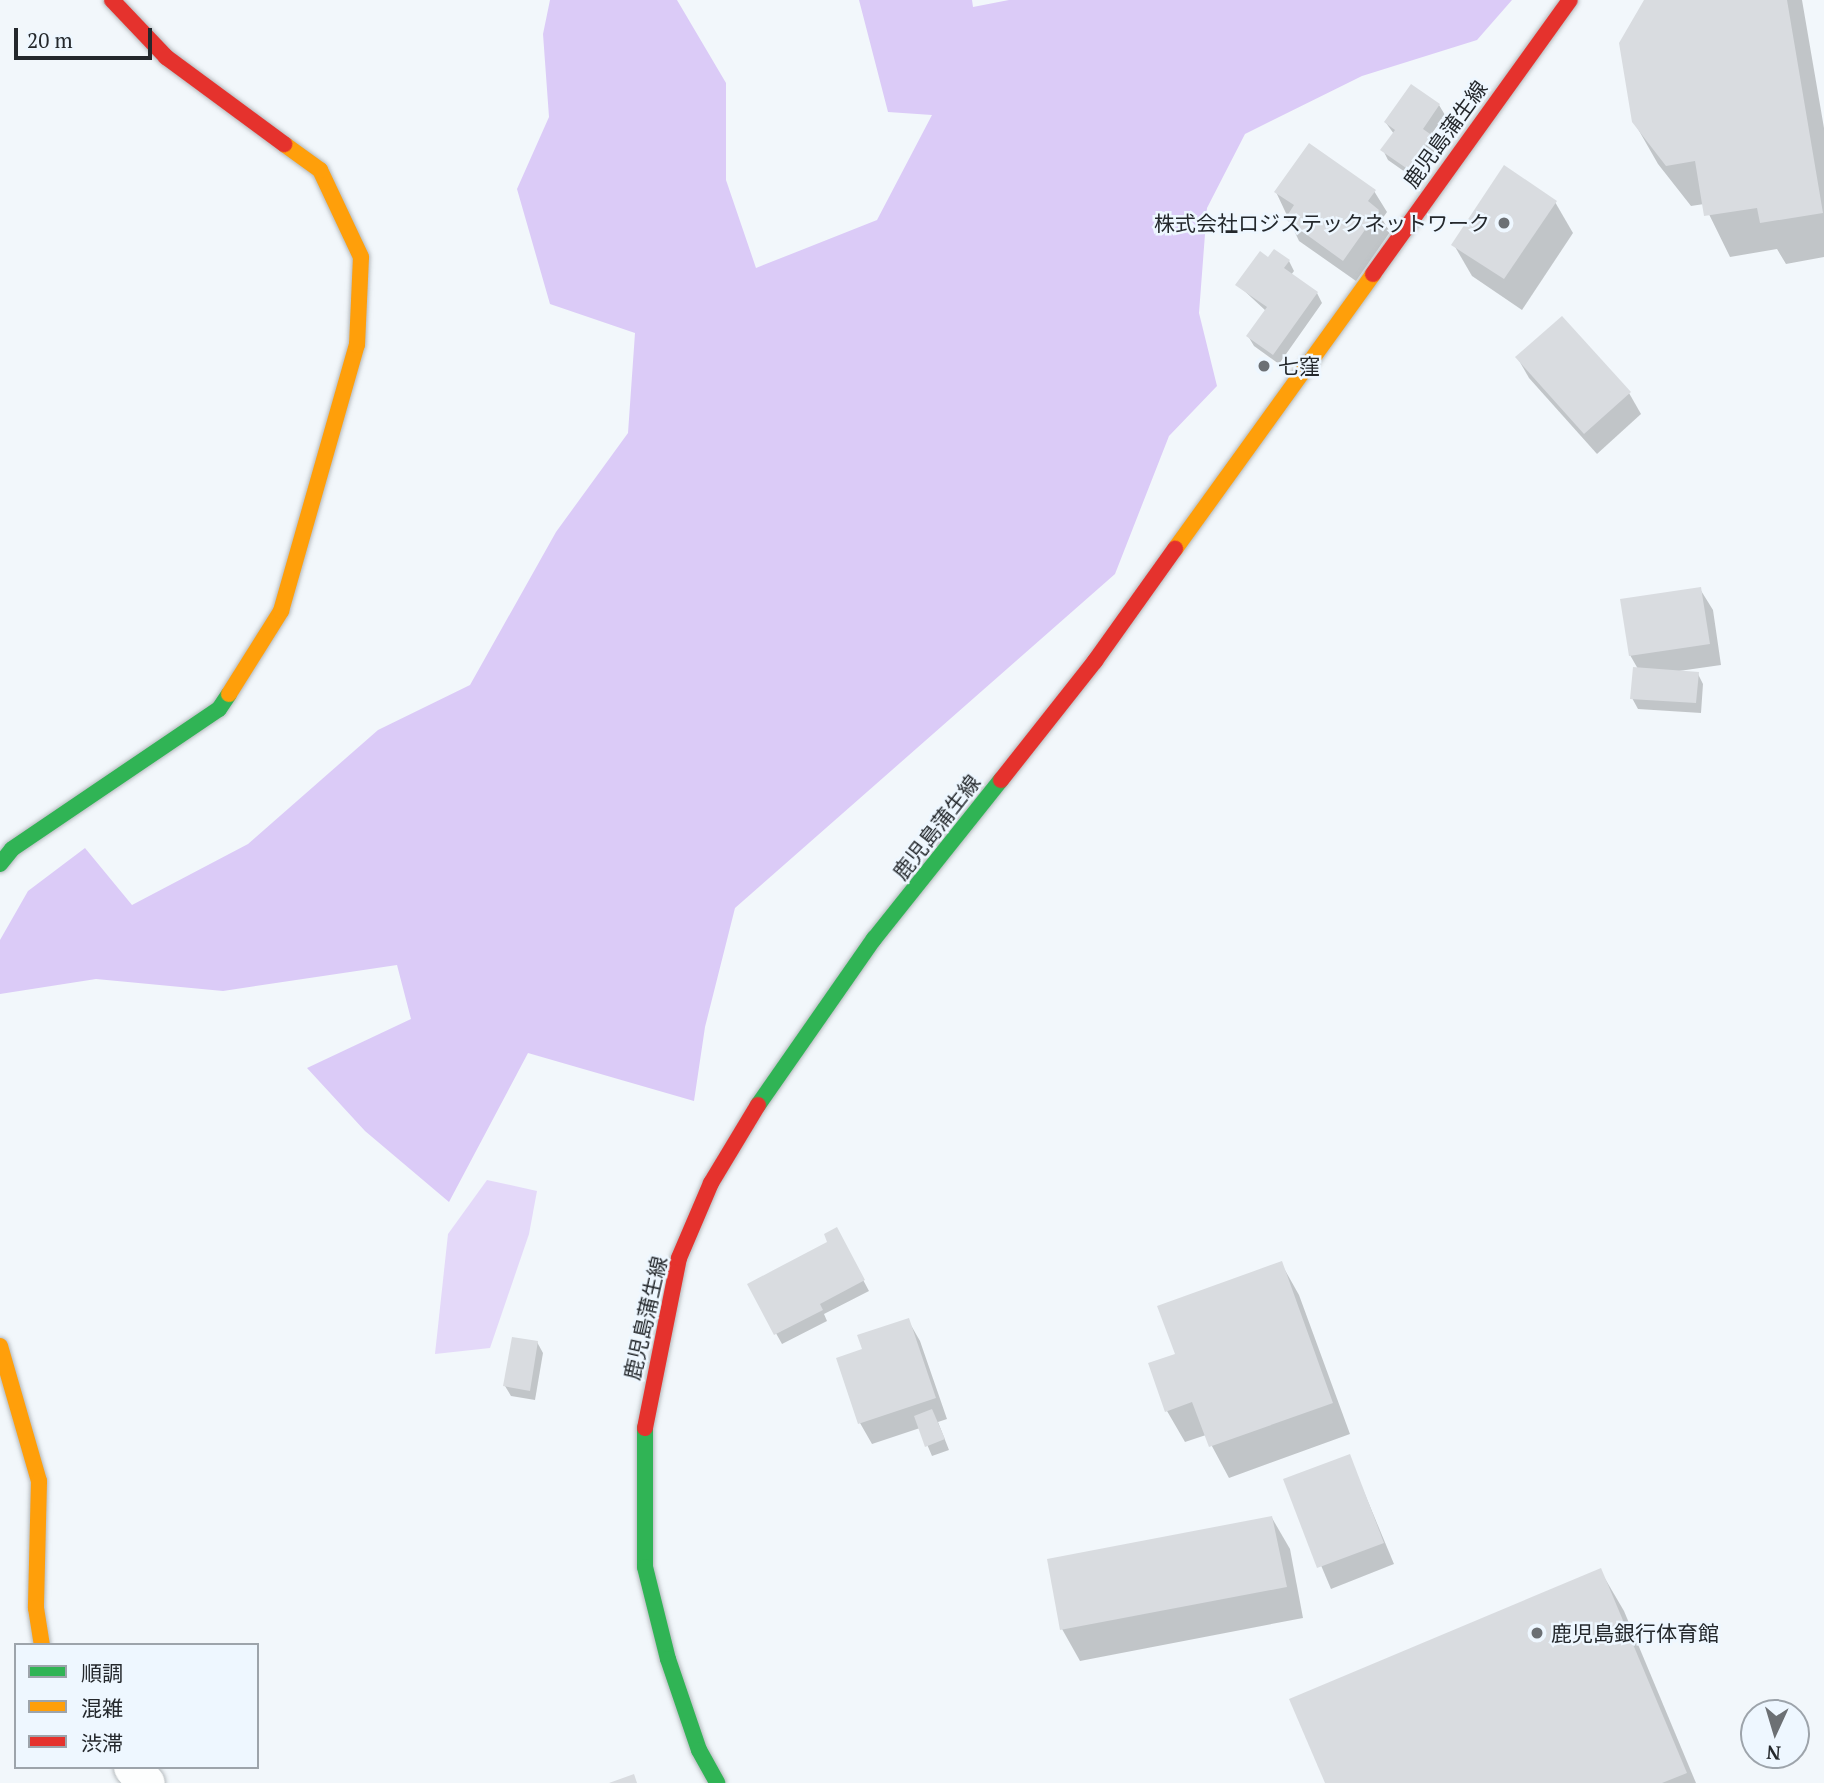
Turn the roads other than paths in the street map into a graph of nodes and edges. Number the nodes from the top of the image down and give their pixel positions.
1 (112, 0) edge
2 (1570, 0) edge
3 (0, 864) edge
4 (0, 1346) edge
5 (42, 1643) edge
6 (134, 1769) edge
7 (146, 1783) edge
8 (717, 1783) edge

1 - 3 main road
2 - 8 main road, 鹿児島蒲生線
4 - 5 main road
6 - 7 street

